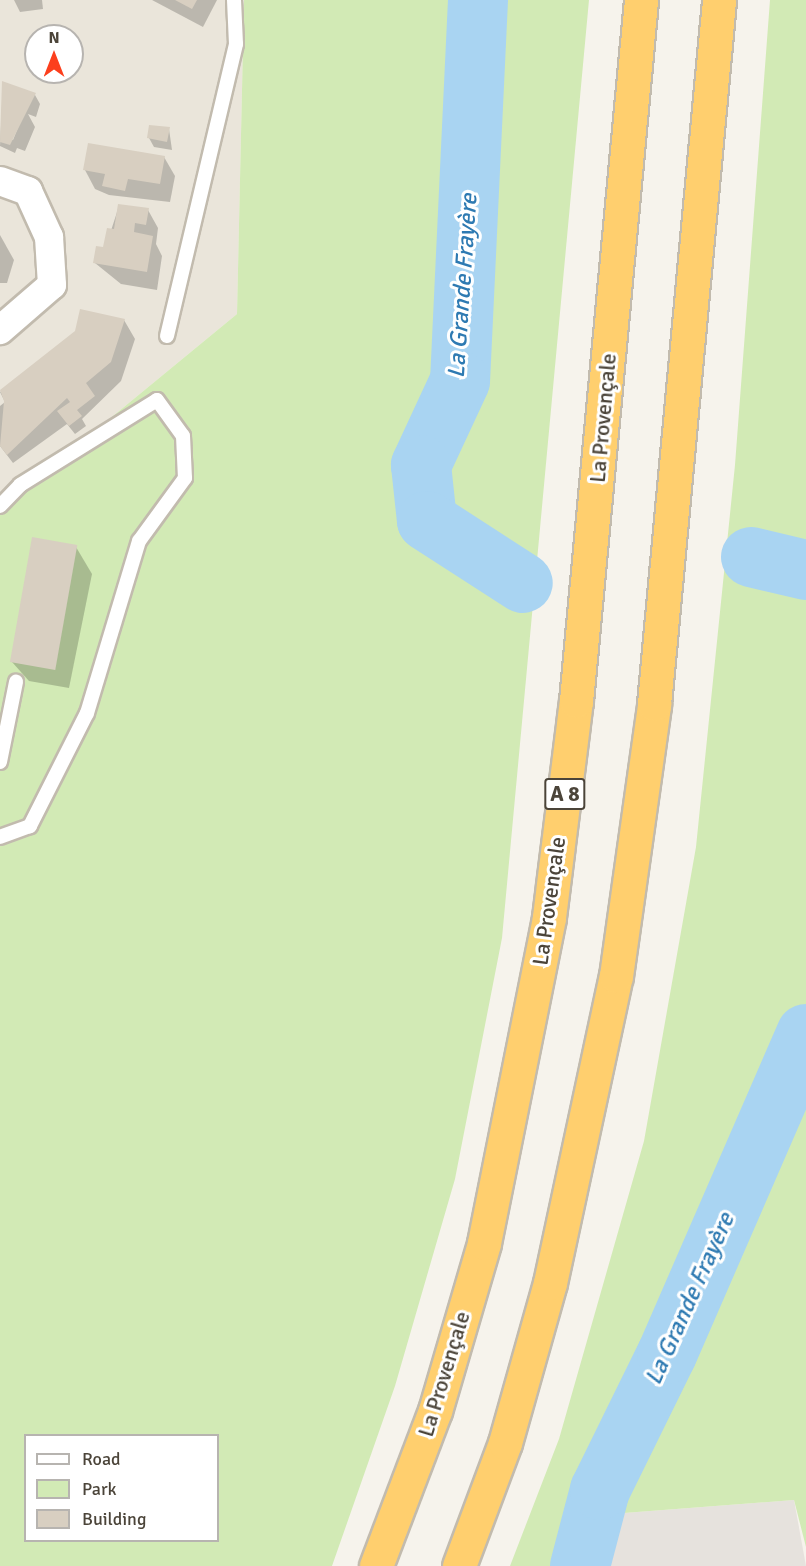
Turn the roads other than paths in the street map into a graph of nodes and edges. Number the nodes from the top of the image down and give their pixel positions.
1 (234, 0) edge
2 (641, 0) edge
3 (719, 0) edge
4 (0, 181) edge
5 (0, 330) edge
6 (167, 336) dead end
7 (0, 506) edge
8 (15, 682) dead end
9 (0, 762) edge
10 (0, 837) edge
11 (376, 1566) edge
12 (459, 1566) edge

1 - 6 lane
2 - 11 highway, La Provençale / A 8
3 - 12 highway
4 - 5 street
7 - 10 lane
8 - 9 lane

